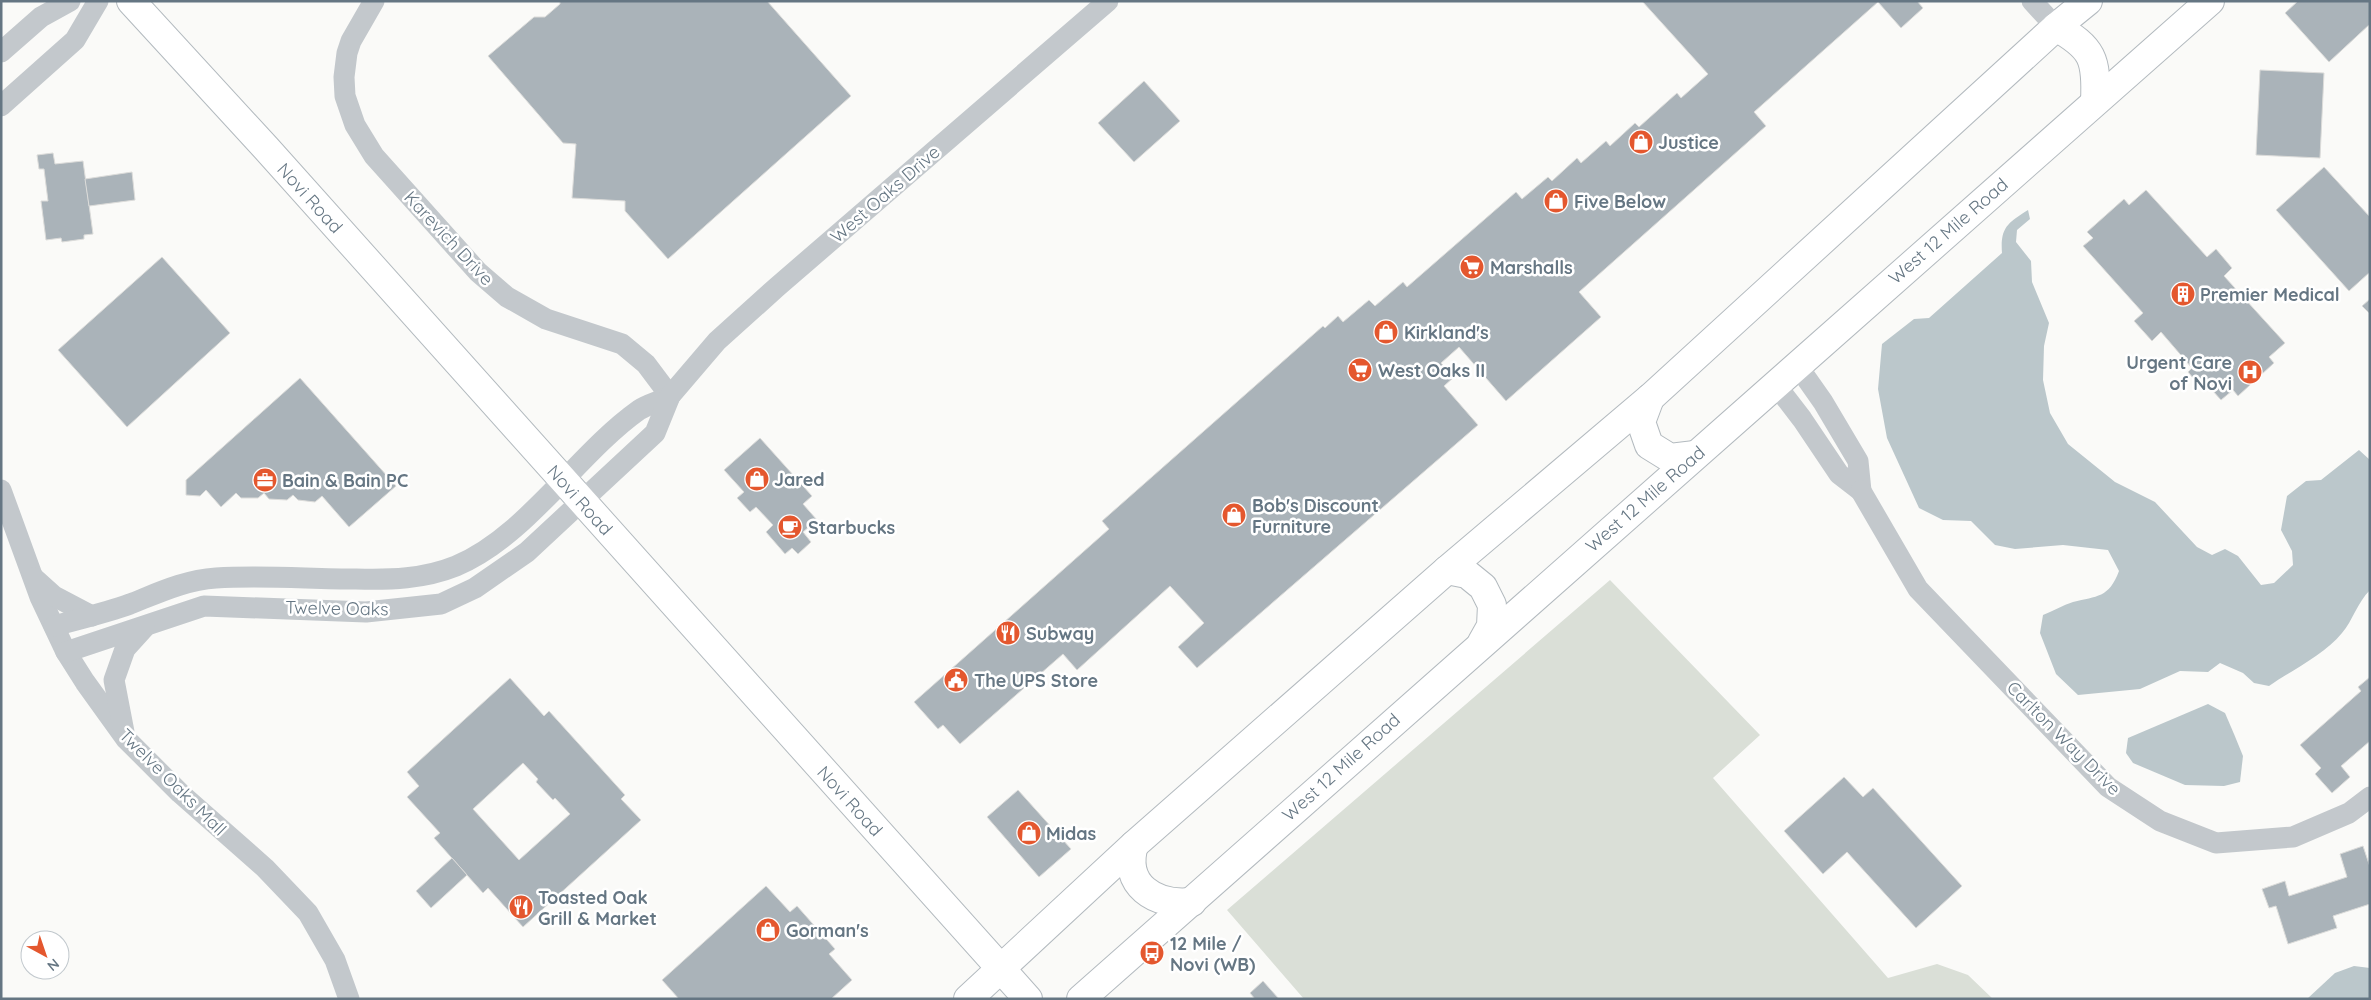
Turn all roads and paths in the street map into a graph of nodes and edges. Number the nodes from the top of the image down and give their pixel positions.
1 (70, 1) edge
2 (98, 1) edge
3 (131, 1) edge
4 (374, 1) edge
5 (1108, 1) edge
6 (2032, 1) edge
7 (2088, 1) edge
8 (2210, 1) edge
9 (2056, 27) junction
10 (1, 52) edge
11 (2095, 101) junction
12 (1, 106) edge
13 (1797, 365) junction
14 (1775, 384) junction
15 (670, 396) junction
16 (1650, 398) junction
17 (1695, 455) junction
18 (1, 490) edge
19 (1861, 490) junction
20 (572, 491) junction
21 (1447, 570) junction
22 (32, 575) junction
23 (92, 616) junction
24 (54, 626) junction
25 (146, 626) junction
26 (1481, 644) junction
27 (66, 652) junction
28 (126, 739) junction
29 (2370, 797) edge
30 (1134, 845) junction
31 (1192, 902) junction
32 (1001, 968) junction
33 (349, 999) edge
34 (968, 999) edge
35 (1028, 999) edge
36 (1080, 999) edge

1 - 10 street
2 - 12 street
3 - 20 main road, Novi Road
4 - 15 street, Karevich Drive
5 - 15 street, West Oaks Drive
6 - 9 street
7 - 9 main road
8 - 11 main road, West 12 Mile Road
9 - 11 main road
9 - 16 main road
11 - 13 main road, West 12 Mile Road
13 - 14 main road, West 12 Mile Road
13 - 19 street, Carlton Way Drive
14 - 17 main road, West 12 Mile Road
14 - 19 street, Carlton Way Drive
15 - 20 street, West Oaks Drive
15 - 20 street, West Oaks Drive
16 - 17 main road
16 - 21 main road
17 - 26 main road, West 12 Mile Road
18 - 22 street, Twelve Oaks Mall
19 - 29 street, Carlton Way Drive
20 - 23 street, Twelve Oaks
20 - 25 street, Twelve Oaks
20 - 32 main road, Novi Road
21 - 26 main road
21 - 30 main road
22 - 23 street
22 - 24 street, Twelve Oaks Mall
23 - 24 street, Twelve Oaks
24 - 27 street, Twelve Oaks Mall
25 - 27 street, Twelve Oaks
25 - 28 street
26 - 31 main road, West 12 Mile Road
27 - 28 street, Twelve Oaks Mall
28 - 33 street, Twelve Oaks Mall
30 - 31 main road
30 - 32 main road
31 - 36 main road, West 12 Mile Road
32 - 34 main road
32 - 35 main road, Novi Road

